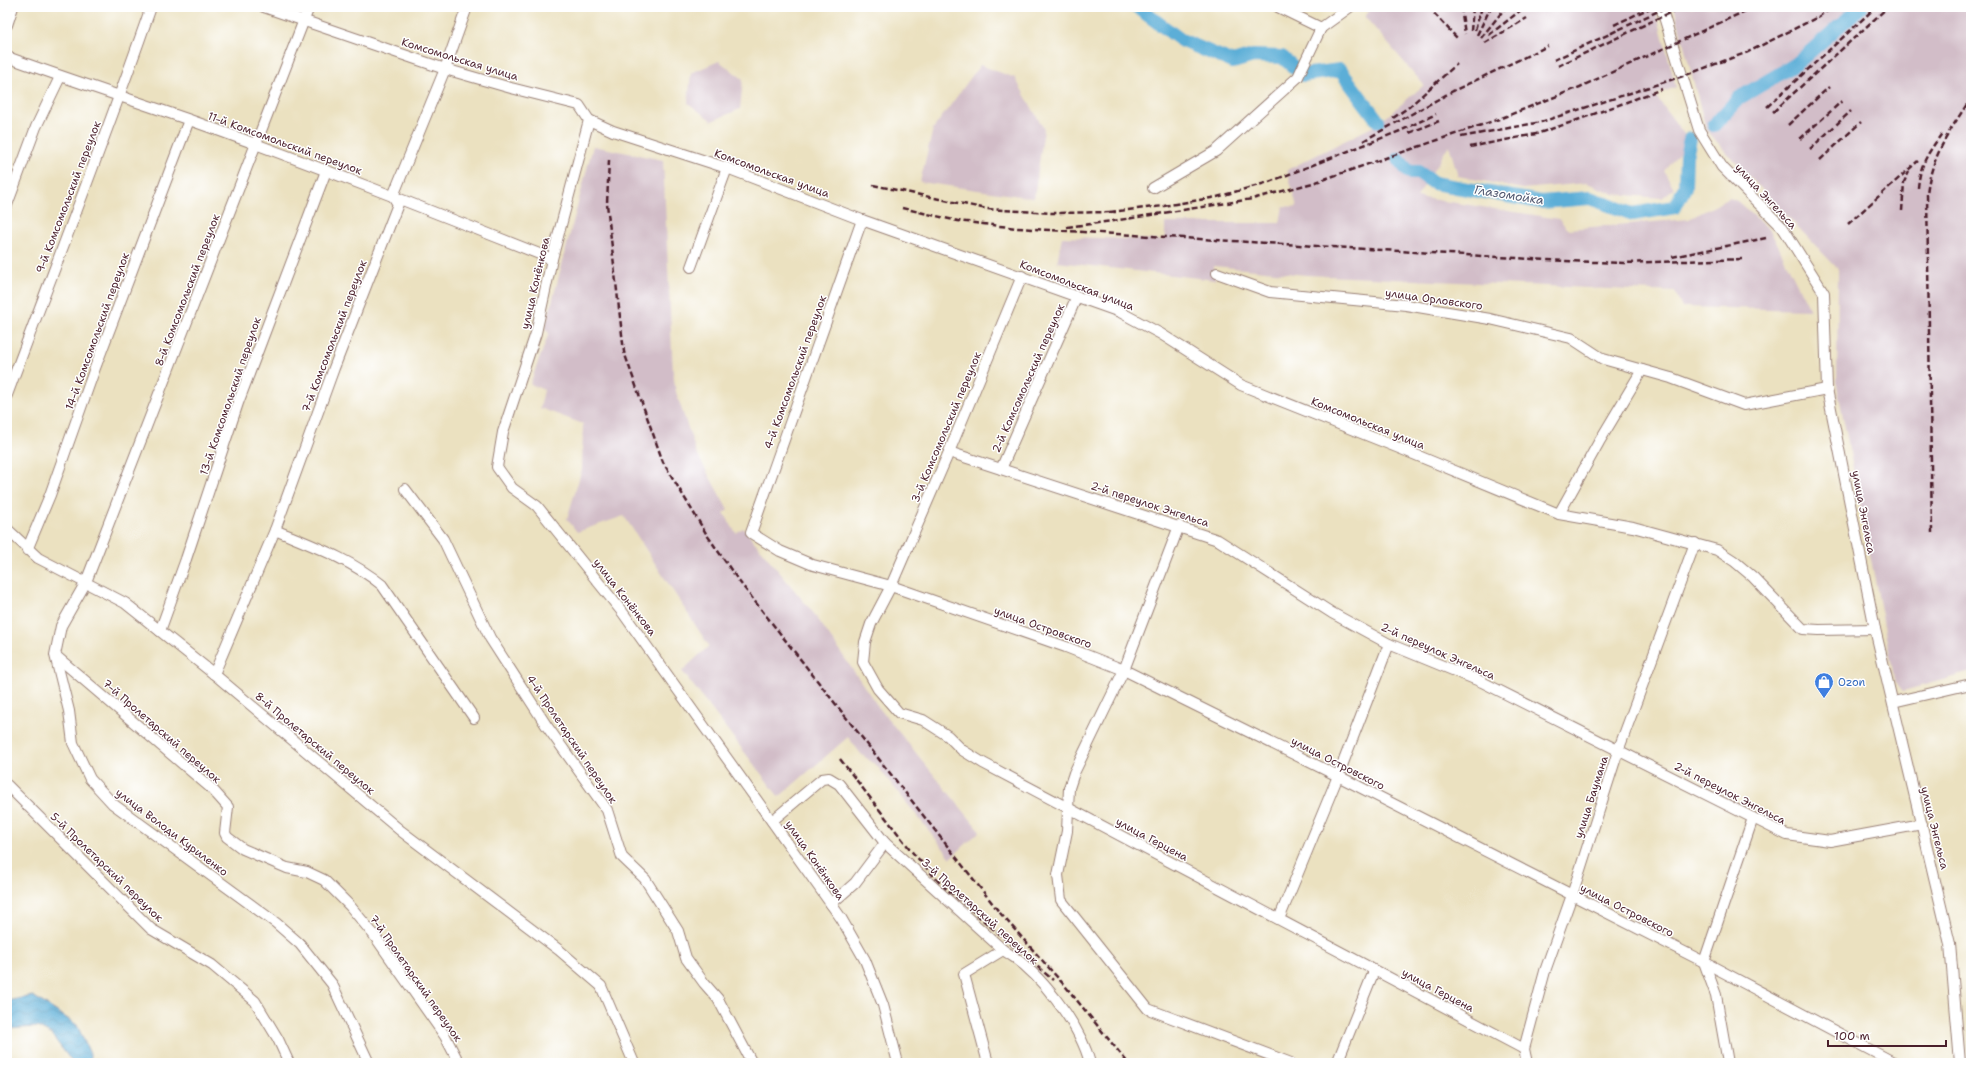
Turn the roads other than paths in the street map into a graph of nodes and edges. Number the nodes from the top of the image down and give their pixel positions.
1 (13, 7) edge
2 (151, 7) edge
3 (264, 7) edge
4 (309, 7) edge
5 (467, 7) edge
6 (1278, 7) edge
7 (1350, 7) edge
8 (1661, 7) edge
9 (305, 20) junction
10 (7, 24) edge
11 (1321, 28) junction
12 (7, 57) edge
13 (445, 69) junction
14 (60, 77) junction
15 (120, 96) junction
16 (189, 120) junction
17 (589, 120) junction
18 (256, 145) junction
19 (727, 168) junction
20 (326, 171) junction
21 (1153, 188) dead end
22 (393, 196) junction
23 (7, 205) edge
24 (862, 220) junction
25 (552, 258) junction
26 (691, 267) dead end
27 (1217, 273) dead end
28 (1022, 276) junction
29 (1077, 296) junction
30 (1642, 370) junction
31 (1827, 389) junction
32 (7, 396) edge
33 (949, 452) junction
34 (1001, 469) junction
35 (405, 489) dead end
36 (1559, 514) junction
37 (1178, 526) junction
38 (7, 529) edge
39 (275, 530) junction
40 (751, 533) joint
41 (1695, 543) junction
42 (27, 550) junction
43 (86, 582) junction
44 (891, 586) junction
45 (1875, 629) junction
46 (160, 631) junction
47 (1389, 644) junction
48 (56, 655) junction
49 (1124, 670) junction
50 (214, 674) junction
51 (1971, 684) edge
52 (1894, 702) junction
53 (474, 718) dead end
54 (1618, 751) junction
55 (1338, 776) junction
56 (7, 786) edge
57 (1069, 809) junction
58 (1753, 818) junction
59 (772, 821) junction
60 (1922, 824) junction
61 (885, 843) junction
62 (1572, 895) junction
63 (831, 904) junction
64 (1279, 919) junction
65 (1003, 950) junction
66 (1704, 962) junction
67 (1374, 971) junction
68 (1524, 1049) junction
69 (289, 1063) edge
70 (369, 1063) edge
71 (459, 1063) edge
72 (634, 1063) edge
73 (752, 1063) edge
74 (898, 1063) edge
75 (988, 1063) edge
76 (1090, 1063) edge
77 (1291, 1063) edge
78 (1337, 1063) edge
79 (1527, 1063) edge
80 (1728, 1063) edge
81 (1895, 1063) edge
82 (1960, 1063) edge

1 - 10 street
2 - 15 street, 9-й Комсомольский переулок
3 - 9 street, Комсомольская улица
4 - 9 street, 8-й Комсомольский переулок
5 - 13 street, 7-й Комсомольский переулок
6 - 11 street
7 - 11 street
8 - 31 street, улица Энгельса
9 - 13 street, Комсомольская улица
9 - 18 street, 8-й Комсомольский переулок
11 - 21 street
12 - 14 street, 11-й Комсомольский переулок
13 - 17 street, Комсомольская улица
13 - 22 street, 7-й Комсомольский переулок
14 - 15 street, 11-й Комсомольский переулок
14 - 23 street
15 - 16 street, 11-й Комсомольский переулок
15 - 32 street, 9-й Комсомольский переулок
16 - 18 street, 11-й Комсомольский переулок
16 - 42 street, 14-й Комсомольский переулок
17 - 19 street, Комсомольская улица
17 - 25 street, улица Конёнкова
18 - 20 street, 11-й Комсомольский переулок
18 - 43 street, 8-й Комсомольский переулок
19 - 24 street, Комсомольская улица
19 - 26 street
20 - 22 street, 11-й Комсомольский переулок
20 - 46 street, 13-й Комсомольский переулок
22 - 25 street, 11-й Комсомольский переулок
22 - 39 street, 7-й Комсомольский переулок
24 - 28 street, Комсомольская улица
24 - 40 street, 4-й Комсомольский переулок
25 - 59 street, улица Конёнкова
27 - 30 street, улица Орловского
28 - 29 street, Комсомольская улица
28 - 33 street, 3-й Комсомольский переулок
29 - 34 street, 2-й Комсомольский переулок
29 - 36 street, Комсомольская улица
30 - 31 street, улица Орловского
30 - 36 street
31 - 45 street, улица Энгельса
33 - 34 street, 2-й переулок Энгельса
33 - 44 street, 3-й Комсомольский переулок
34 - 37 street, 2-й переулок Энгельса
35 - 73 street, 4-й Пролетарский переулок
36 - 41 street, Комсомольская улица
37 - 47 street, 2-й переулок Энгельса
37 - 49 street
38 - 42 street, 8-й Пролетарский переулок
39 - 50 street, 7-й Комсомольский переулок
39 - 53 street
40 - 44 street, улица Островского
41 - 45 street, Комсомольская улица
41 - 54 street, улица Баумана
42 - 43 street, 8-й Пролетарский переулок
43 - 46 street, 8-й Пролетарский переулок
43 - 48 street, улица Володи Куриленко
44 - 49 street, улица Островского
44 - 57 street, улица Герцена
45 - 52 street, улица Энгельса
46 - 50 street, 8-й Пролетарский переулок
47 - 54 street, 2-й переулок Энгельса
47 - 55 street
48 - 70 street, улица Володи Куриленко
48 - 71 street, 7-й Пролетарский переулок
49 - 55 street, улица Островского
49 - 57 street
50 - 72 street, 8-й Пролетарский переулок
51 - 52 street
52 - 60 street, улица Энгельса
54 - 58 street, 2-й переулок Энгельса
54 - 62 street, улица Баумана
55 - 62 street, улица Островского
55 - 64 street
56 - 69 street, 5-й Пролетарский переулок
57 - 64 street, улица Герцена
57 - 77 street
58 - 60 street, 2-й переулок Энгельса
58 - 66 street
59 - 61 street, 3-й Пролетарский переулок
59 - 63 street, улица Конёнкова
60 - 82 street, улица Энгельса
61 - 63 street
61 - 65 street, 3-й Пролетарский переулок
62 - 66 street, улица Островского
62 - 68 street, улица Баумана
63 - 74 street, улица Конёнкова
64 - 67 street, улица Герцена
65 - 75 street
65 - 76 street, 3-й Пролетарский переулок
66 - 80 street
66 - 81 street, улица Островского
67 - 68 street, улица Герцена
67 - 78 street
68 - 79 street, улица Баумана

